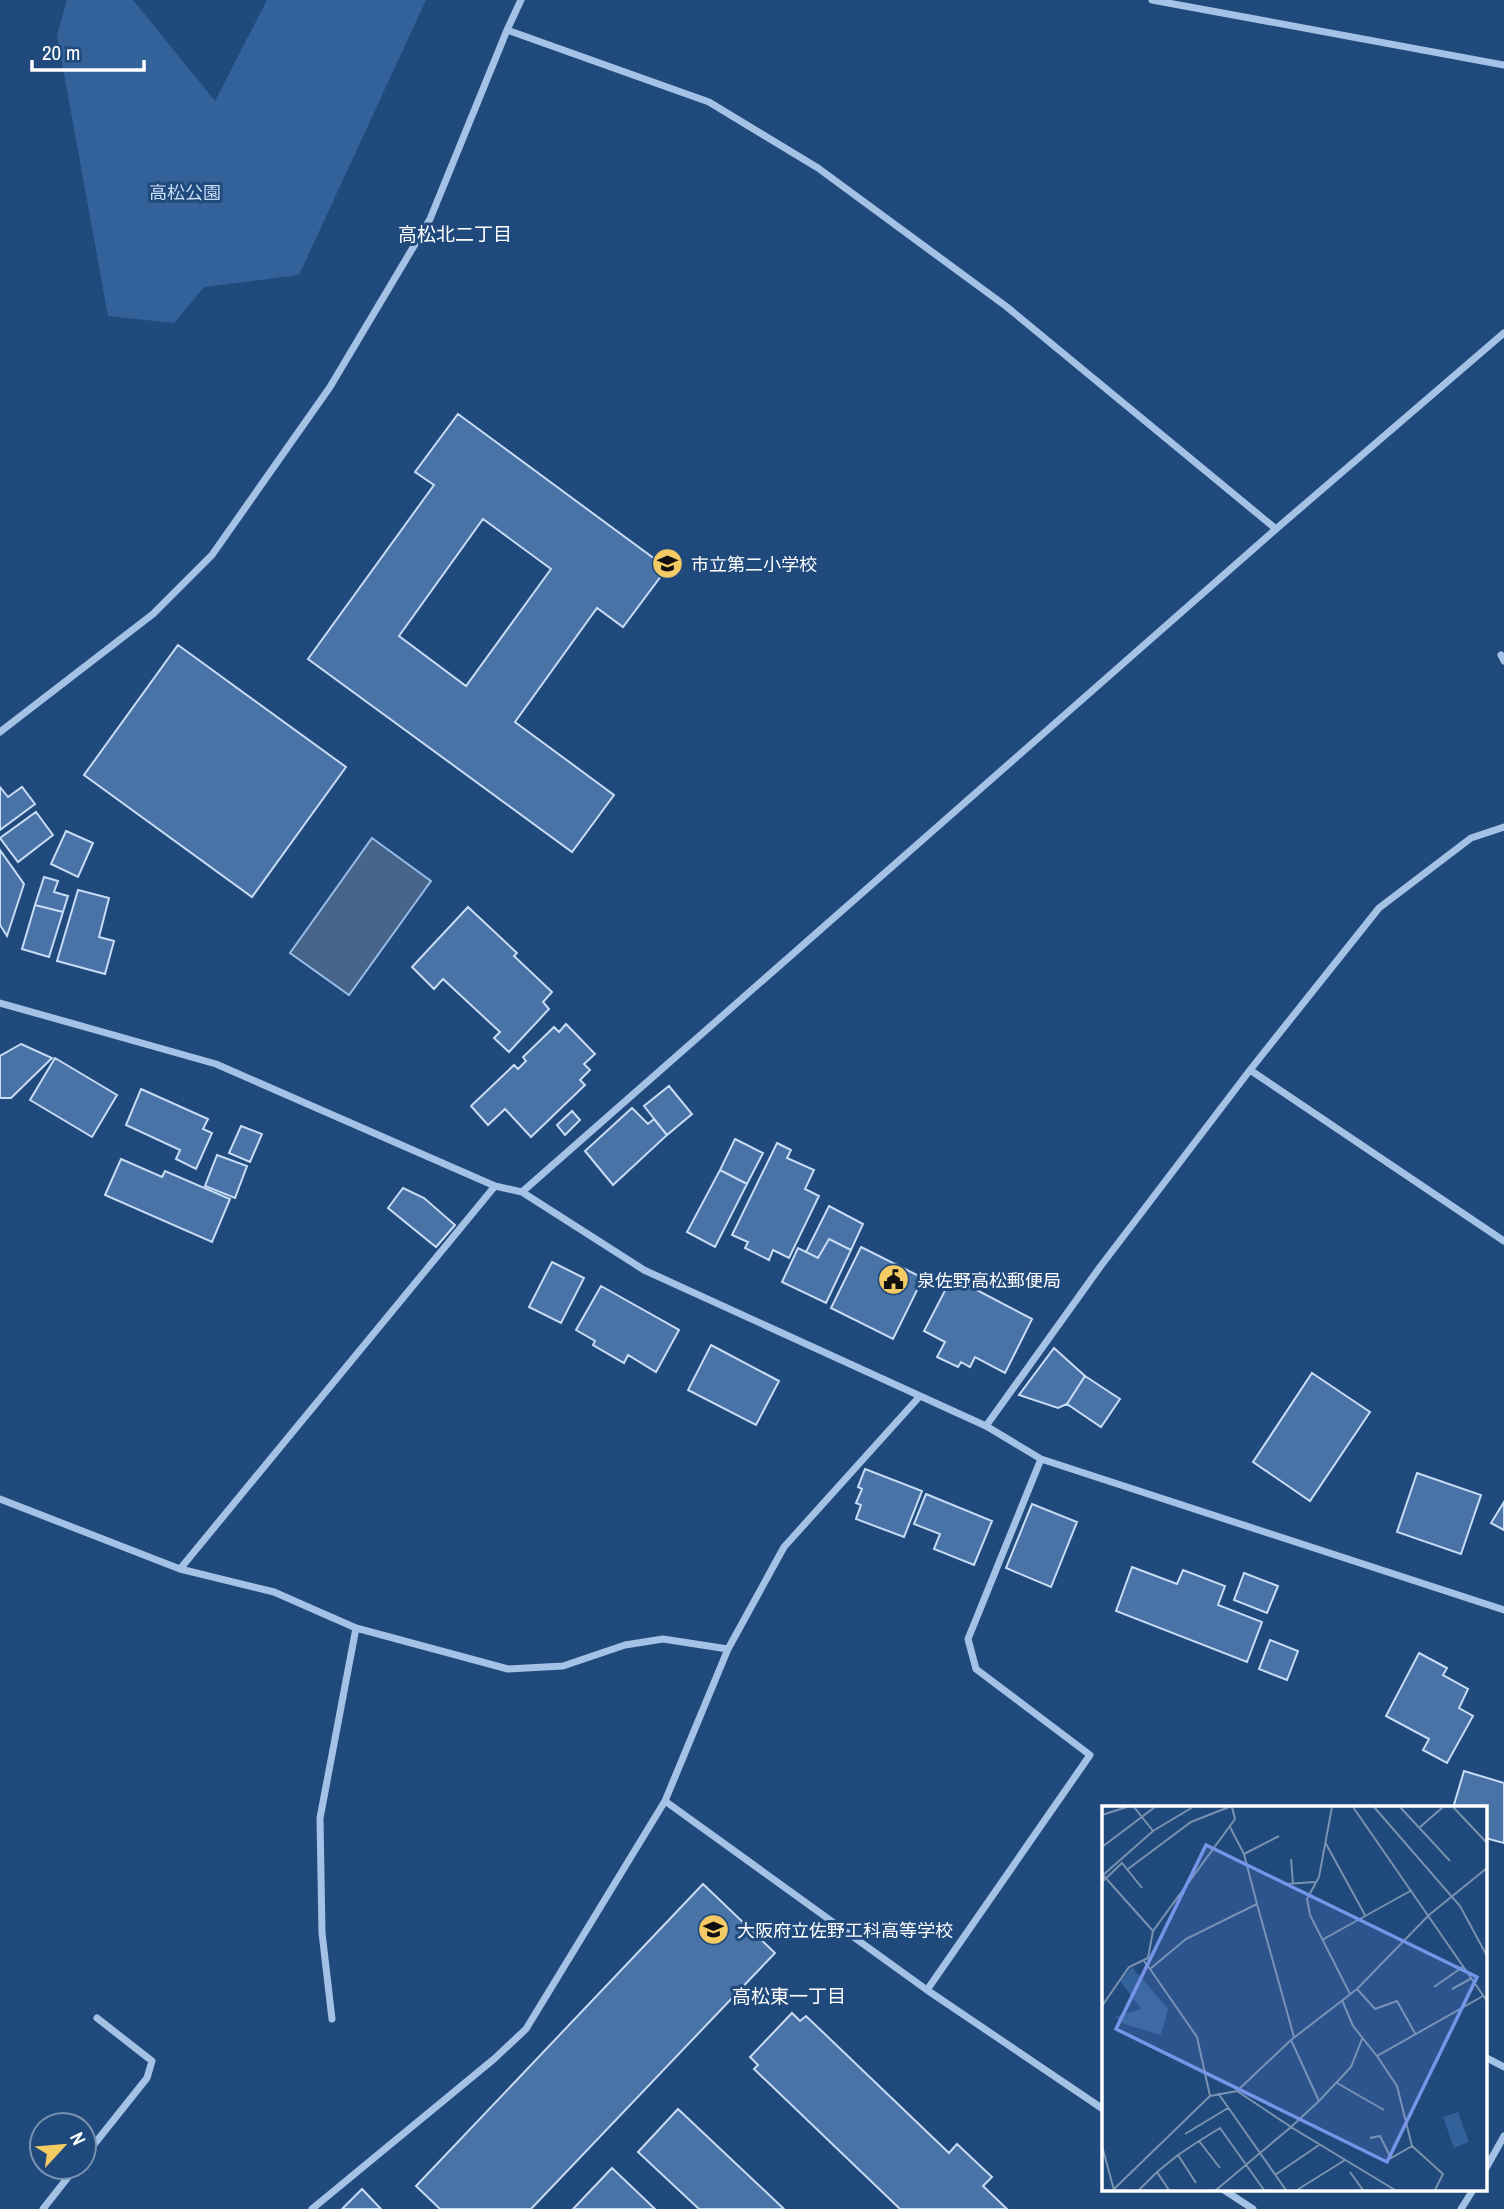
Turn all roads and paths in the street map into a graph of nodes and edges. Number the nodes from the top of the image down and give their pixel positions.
1 (521, 0) edge
2 (1152, 0) edge
3 (507, 30) junction
4 (1504, 65) edge
5 (1504, 333) edge
6 (1276, 529) junction
7 (0, 732) edge
8 (1504, 827) edge
9 (0, 1003) edge
10 (1250, 1070) junction
11 (495, 1186) junction
12 (522, 1192) junction
13 (1504, 1241) edge
14 (920, 1396) junction
15 (986, 1426) junction
16 (1041, 1459) junction
17 (0, 1499) edge
18 (180, 1569) junction
19 (1504, 1610) edge
20 (356, 1628) junction
21 (728, 1649) junction
22 (666, 1801) junction
23 (927, 1990) junction
24 (97, 2018) dead end
25 (332, 2019) dead end
26 (1486, 2058) edge
27 (1504, 2067) edge
28 (1102, 2108) edge
29 (1504, 2136) edge
30 (98, 2139) edge
31 (1486, 2168) edge
32 (65, 2181) edge
33 (1227, 2192) edge
34 (1472, 2192) edge
35 (43, 2209) edge
36 (312, 2209) edge
37 (1252, 2209) edge
38 (1461, 2209) edge

1 - 3 street
2 - 4 street
3 - 6 street
3 - 7 street
5 - 6 street
6 - 12 street
8 - 10 street
9 - 11 street
10 - 13 street
10 - 15 street
11 - 12 street
11 - 18 street
12 - 14 street
14 - 15 street
14 - 21 street
15 - 16 street
16 - 19 street
16 - 23 street
17 - 18 street
18 - 20 street
20 - 21 street
20 - 25 street
21 - 22 street
22 - 23 street
22 - 36 street
23 - 28 street
24 - 30 street
26 - 27 street
29 - 31 street
32 - 35 street
33 - 37 street
34 - 38 street

